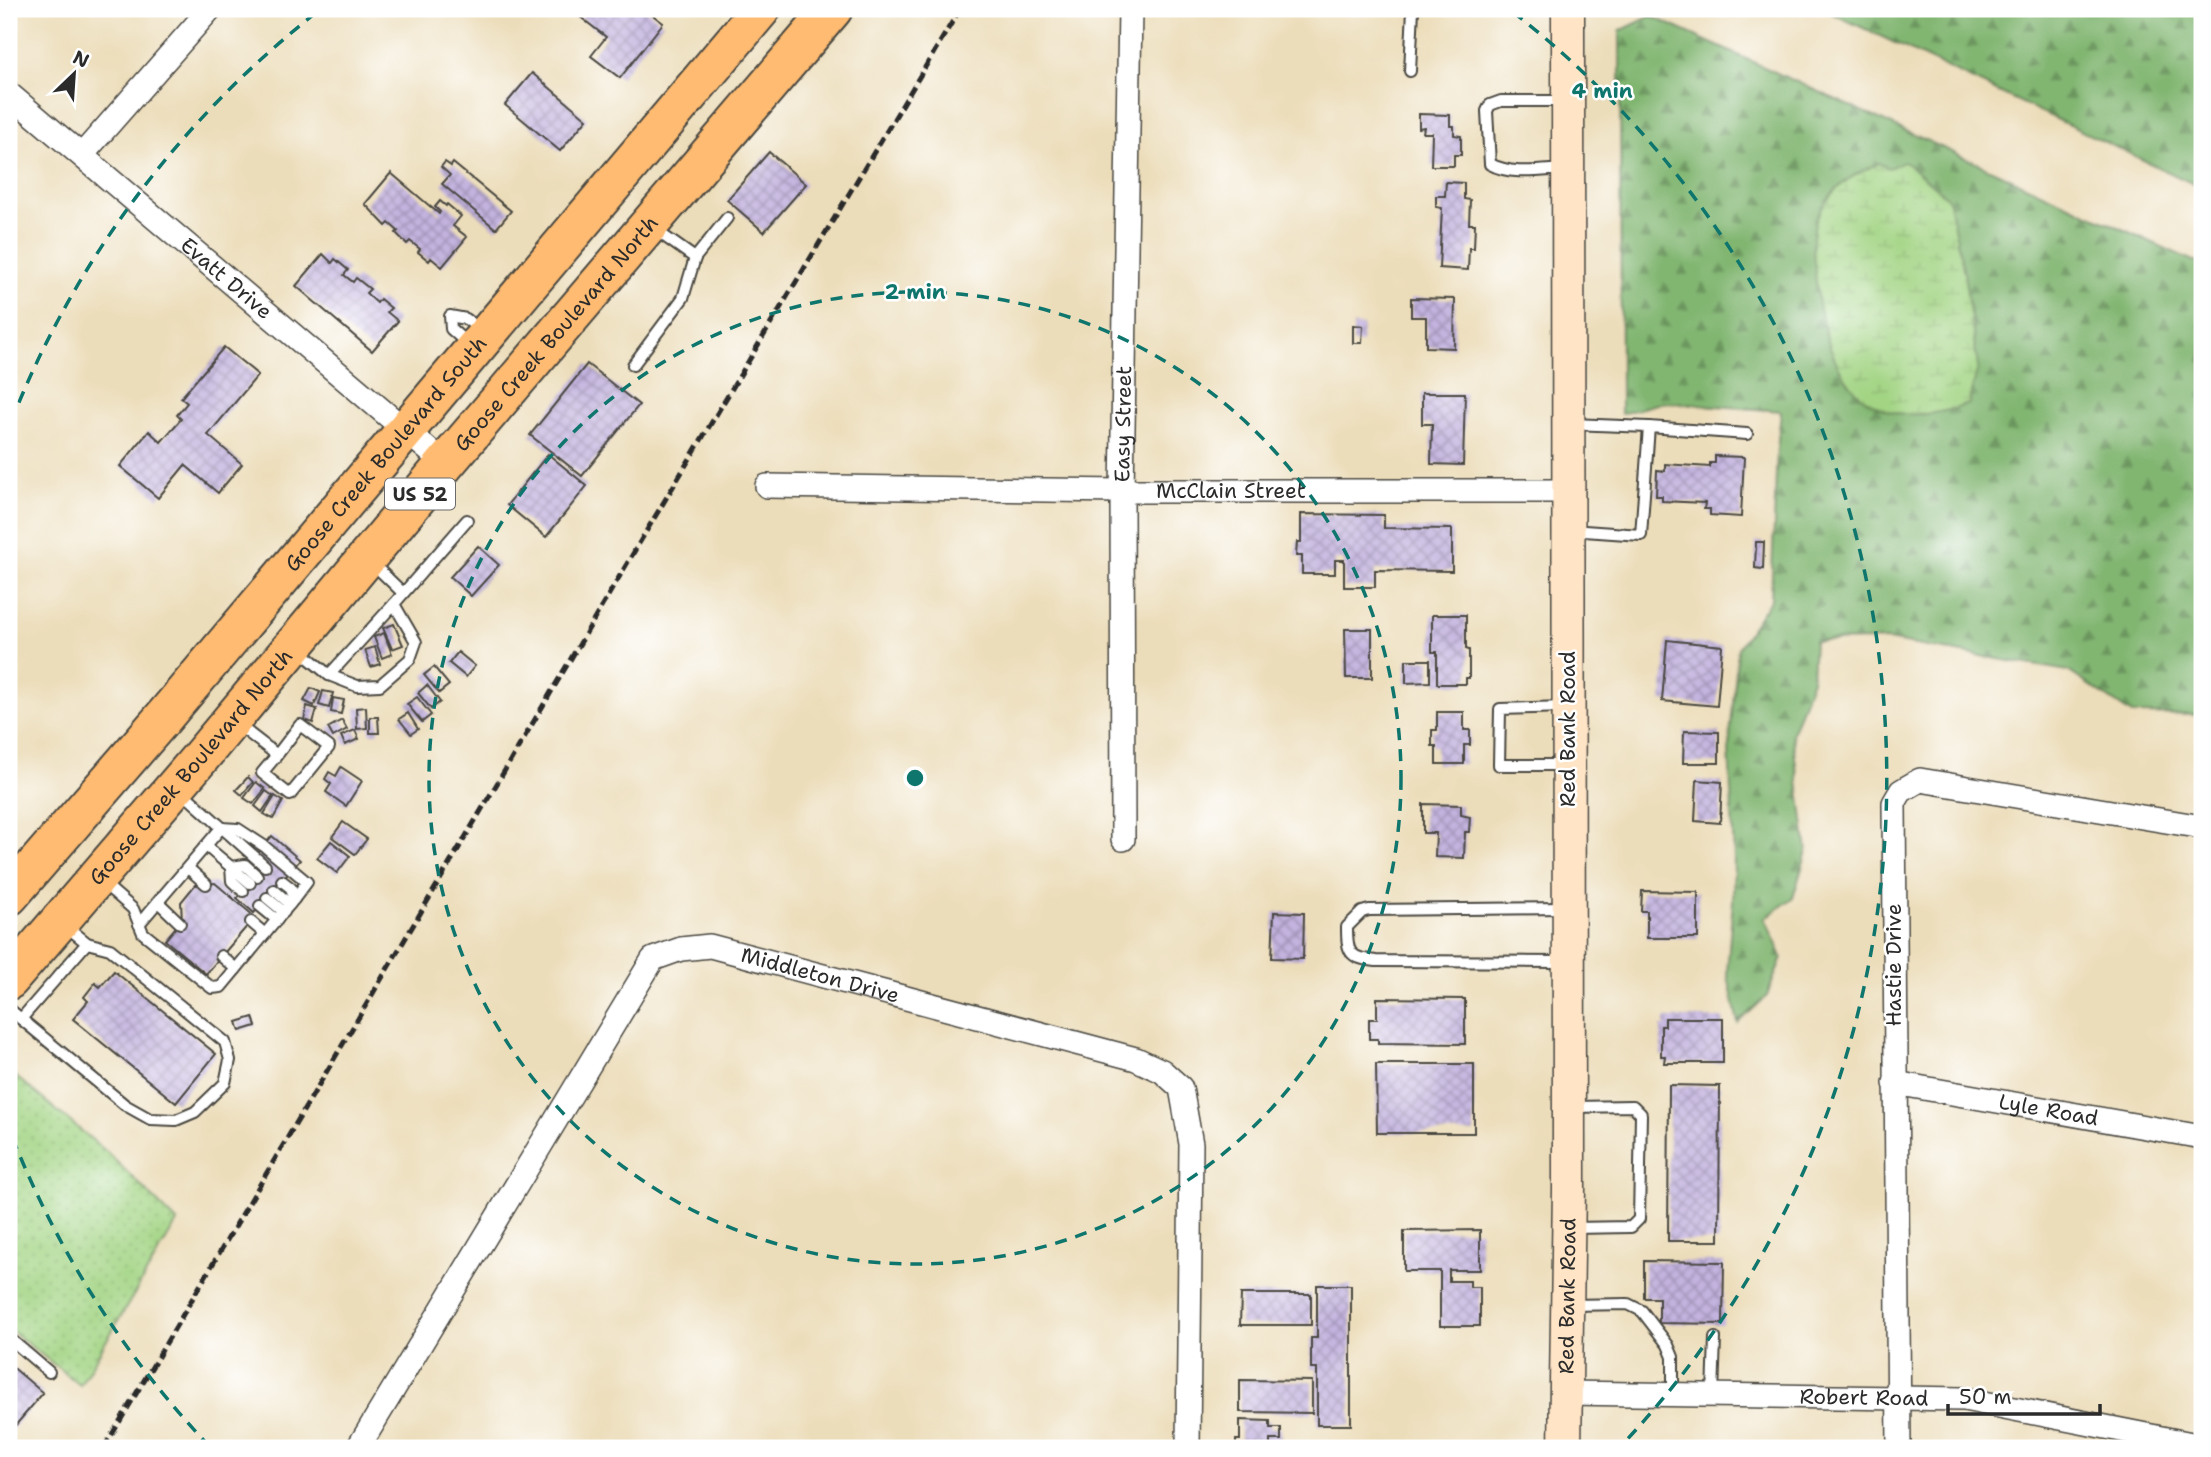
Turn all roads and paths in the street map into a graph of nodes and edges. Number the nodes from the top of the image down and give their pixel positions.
1 (210, 9) edge
2 (761, 9) edge
3 (833, 9) edge
4 (1130, 9) edge
5 (1413, 9) edge
6 (1568, 9) edge
7 (1410, 71) dead end
8 (9, 94) edge
9 (1569, 101) junction
10 (82, 155) junction
11 (1569, 169) junction
12 (727, 218) dead end
13 (649, 226) junction
14 (695, 258) junction
15 (633, 365) dead end
16 (1568, 424) junction
17 (1649, 427) junction
18 (406, 429) junction
19 (1747, 434) dead end
20 (445, 464) junction
21 (767, 486) dead end
22 (1122, 491) junction
23 (1567, 491) junction
24 (467, 520) dead end
25 (1567, 529) junction
26 (367, 558) junction
27 (403, 593) junction
28 (394, 604) junction
29 (294, 646) junction
30 (329, 675) junction
31 (1568, 707) junction
32 (232, 720) junction
33 (277, 755) junction
34 (1568, 765) junction
35 (176, 786) junction
36 (2202, 827) edge
37 (221, 828) junction
38 (1123, 839) dead end
39 (206, 846) junction
40 (265, 866) dead end
41 (231, 867) junction
42 (188, 868) junction
43 (97, 877) junction
44 (282, 881) dead end
45 (206, 884) dead end
46 (9, 896) edge
47 (158, 902) junction
48 (1569, 908) junction
49 (286, 909) junction
50 (251, 922) dead end
51 (180, 923) dead end
52 (139, 924) junction
53 (73, 932) junction
54 (265, 934) junction
55 (221, 956) dead end
56 (1569, 962) junction
57 (236, 969) junction
58 (9, 980) edge
59 (9, 1009) edge
60 (20, 1019) junction
61 (1895, 1083) junction
62 (1569, 1107) junction
63 (2202, 1137) edge
64 (1569, 1228) junction
65 (1567, 1305) junction
66 (9, 1338) edge
67 (1714, 1338) dead end
68 (49, 1372) dead end
69 (1565, 1393) junction
70 (1673, 1395) junction
71 (1713, 1395) junction
72 (1898, 1399) junction
73 (2202, 1446) edge
74 (358, 1448) edge
75 (1188, 1448) edge
76 (1565, 1448) edge
77 (1899, 1448) edge

1 - 10 street
2 - 18 highway, Goose Creek Boulevard South / US 52
3 - 13 highway, Goose Creek Boulevard North / US 52
4 - 22 street, Easy Street
5 - 7 lane
6 - 9 main road, Red Bank Road
8 - 10 street, Evatt Drive
9 - 11 main road, Red Bank Road
9 - 11 lane
10 - 18 street, Evatt Drive
11 - 16 main road, Red Bank Road
12 - 14 lane
13 - 14 lane
13 - 20 highway, Goose Creek Boulevard North / US 52
14 - 15 lane
16 - 17 lane
16 - 23 main road, Red Bank Road
17 - 19 lane
17 - 25 lane
18 - 20 street, Evatt Drive
18 - 46 highway, Goose Creek Boulevard South / US 52
20 - 26 highway, Goose Creek Boulevard North / US 52
21 - 22 street, McClain Street
22 - 23 street, McClain Street
22 - 38 street, Easy Street
23 - 25 main road, Red Bank Road
24 - 27 lane
25 - 31 main road, Red Bank Road
26 - 27 lane
26 - 29 highway, Goose Creek Boulevard North / US 52
27 - 28 lane
28 - 30 lane
28 - 30 lane
29 - 30 lane
29 - 32 highway, Goose Creek Boulevard North / US 52
31 - 34 main road, Red Bank Road
31 - 34 lane
32 - 33 lane
32 - 35 highway, Goose Creek Boulevard North / US 52
33 - 33 lane
34 - 48 main road, Red Bank Road
35 - 37 lane
35 - 43 highway, Goose Creek Boulevard North / US 52
36 - 61 street, Hastie Drive
37 - 39 lane
37 - 40 lane
37 - 49 lane
39 - 41 lane
39 - 42 lane
41 - 41 lane
42 - 45 lane
42 - 47 lane
43 - 52 lane
43 - 53 highway, Goose Creek Boulevard North / US 52
44 - 49 lane
47 - 51 lane
47 - 52 lane
48 - 56 main road, Red Bank Road
48 - 56 lane
49 - 49 lane
49 - 54 lane
50 - 54 lane
52 - 57 lane
53 - 58 highway, Goose Creek Boulevard North / US 52
53 - 60 lane
53 - 60 lane
54 - 57 lane
55 - 57 lane
56 - 62 main road, Red Bank Road
59 - 60 lane
61 - 63 street, Lyle Road
61 - 72 street, Hastie Drive
62 - 64 main road, Red Bank Road
62 - 64 lane
64 - 65 main road, Red Bank Road
65 - 69 main road, Red Bank Road
65 - 70 lane
66 - 68 lane
67 - 71 lane
69 - 70 street, Robert Road
69 - 76 main road, Red Bank Road
70 - 71 street, Robert Road
71 - 72 street, Robert Road
72 - 73 street, Robert Road
72 - 77 street, Hastie Drive
74 - 75 street, Middleton Drive

